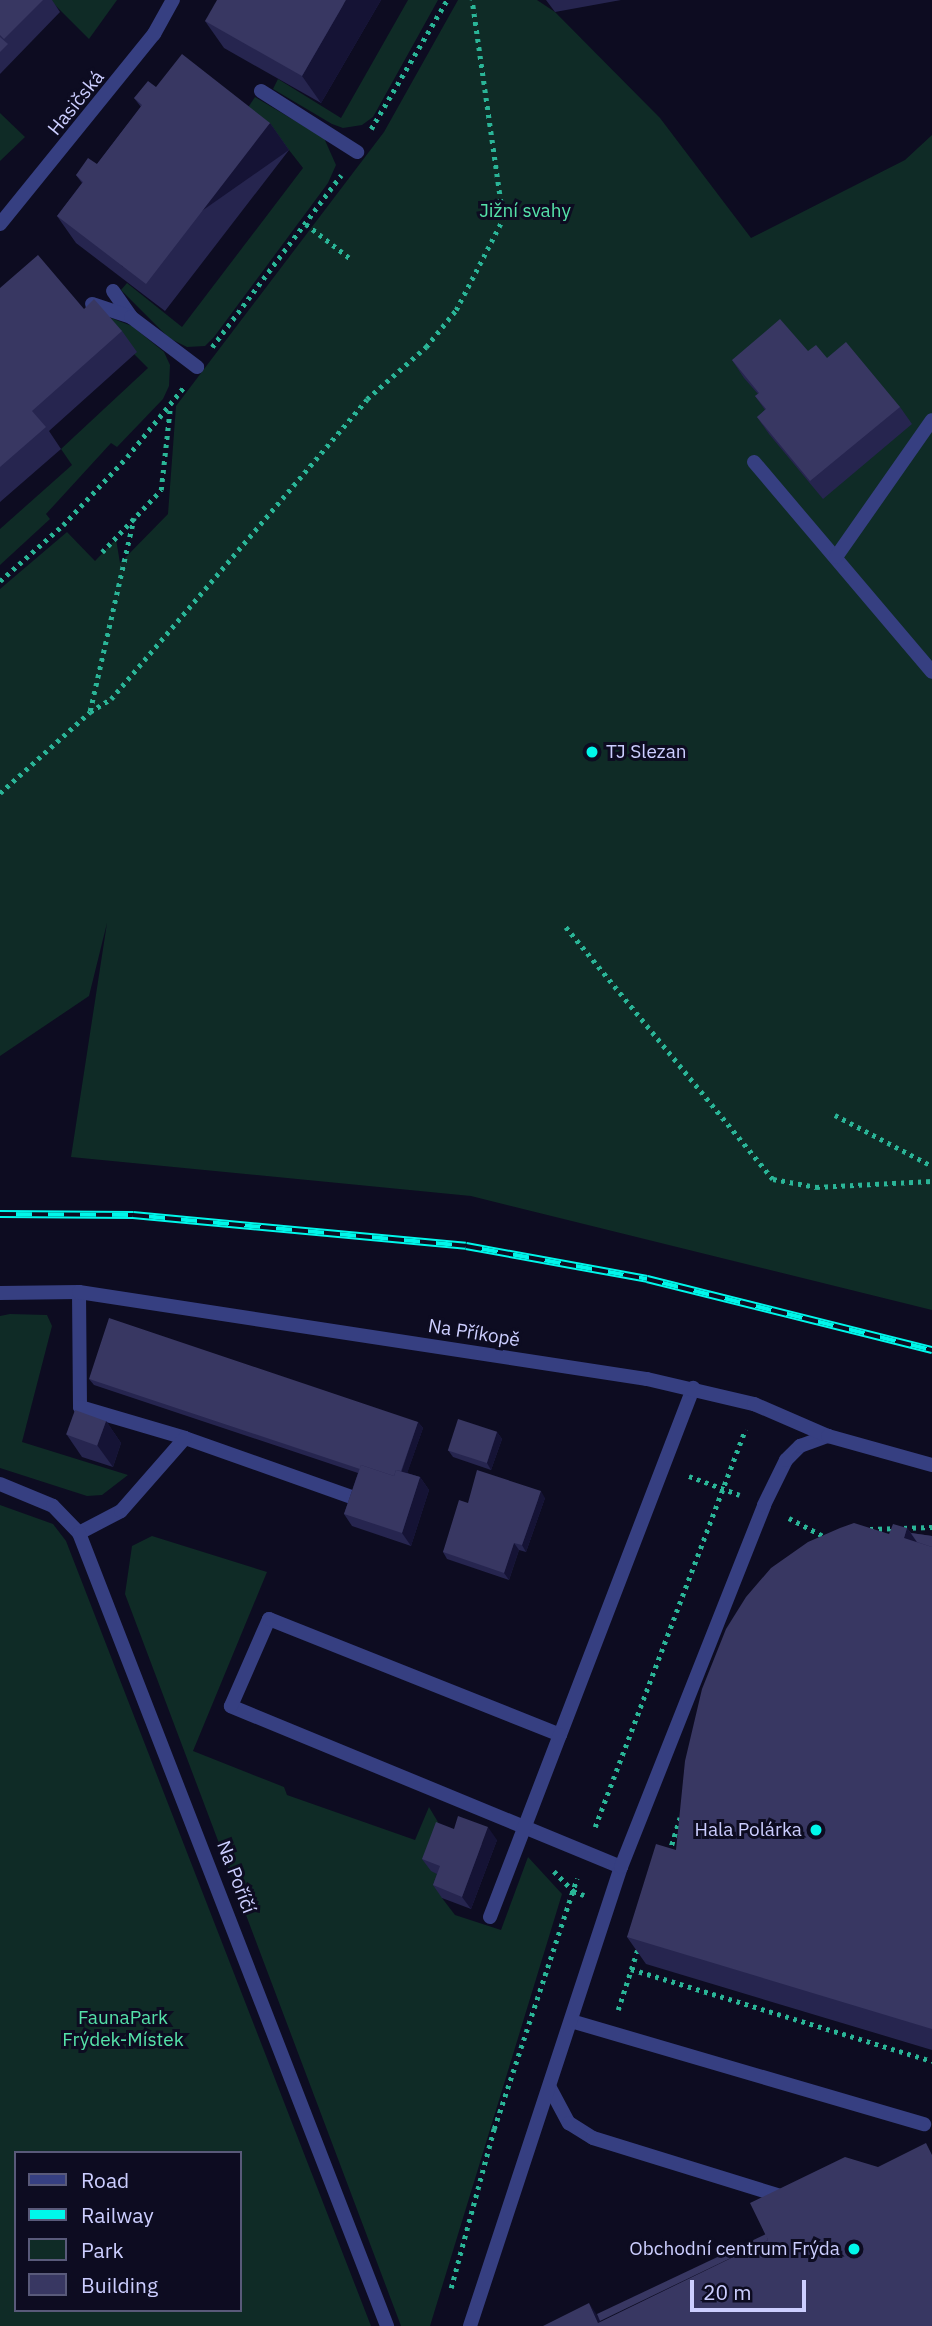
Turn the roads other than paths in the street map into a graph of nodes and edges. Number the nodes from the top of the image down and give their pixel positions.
1 (173, 0) edge
2 (261, 91) edge
3 (357, 152) road end
4 (0, 224) edge
5 (113, 291) edge
6 (92, 304) edge
7 (131, 317) junction
8 (197, 367) road end
9 (932, 420) edge
10 (754, 462) dead end
11 (836, 557) junction
12 (932, 672) edge
13 (79, 1292) junction
14 (0, 1293) edge
15 (693, 1388) junction
16 (828, 1436) junction
17 (185, 1438) junction
18 (932, 1465) edge
19 (0, 1484) edge
20 (352, 1497) edge
21 (79, 1532) junction
22 (560, 1735) junction
23 (522, 1830) junction
24 (621, 1867) junction
25 (490, 1917) dead end
26 (570, 2021) junction
27 (550, 2088) junction
28 (924, 2124) dead end
29 (800, 2202) edge
30 (387, 2326) edge
31 (470, 2326) edge

1 - 4 street, Hasičská
2 - 3 street
5 - 7 street
6 - 7 street
7 - 8 street
9 - 11 street
10 - 11 street
11 - 12 street
13 - 14 street, Na Příkopě
13 - 15 street, Na Příkopě
13 - 17 street
15 - 16 street, Na Příkopě
15 - 22 street
16 - 18 street, Na Příkopě
16 - 24 street
17 - 20 street
17 - 21 street
19 - 21 street, Na Poříčí
21 - 30 street, Na Poříčí
22 - 23 street
22 - 23 street
23 - 24 street
23 - 25 street
24 - 26 street
26 - 27 street
26 - 28 street
27 - 29 street
27 - 31 street

